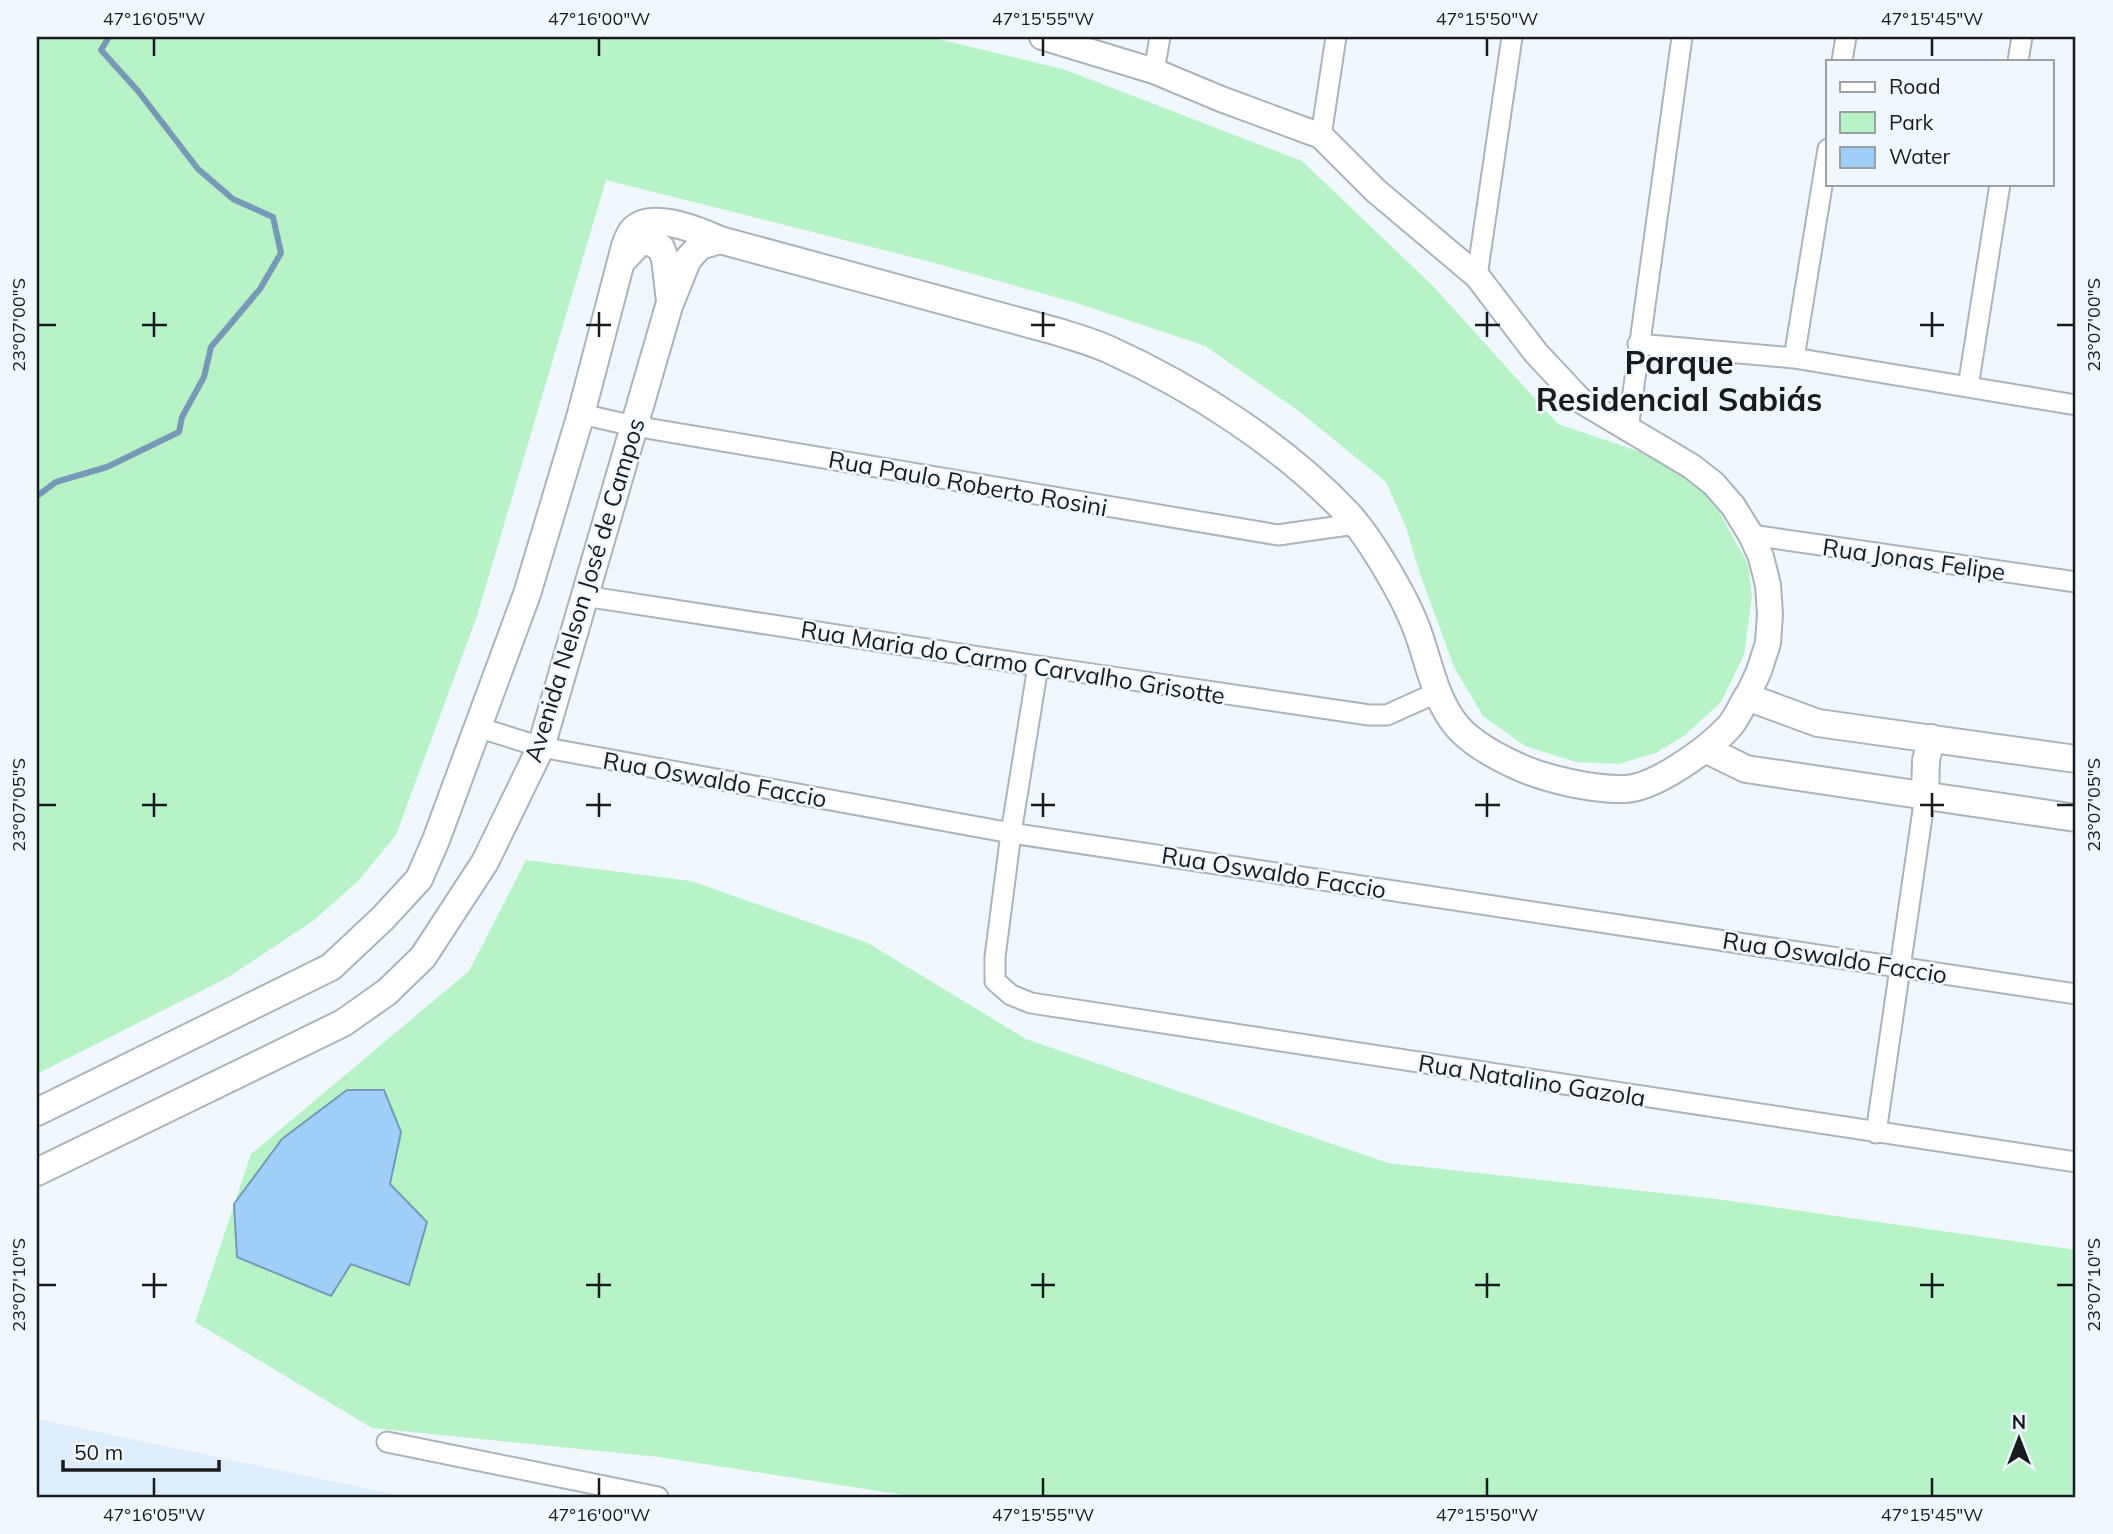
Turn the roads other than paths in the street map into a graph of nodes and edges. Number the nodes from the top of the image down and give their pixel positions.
1 (1042, 37) edge
2 (1160, 37) edge
3 (1336, 37) edge
4 (1512, 37) edge
5 (1682, 37) edge
6 (1846, 37) edge
7 (2022, 37) edge
8 (1842, 60) edge
9 (2018, 60) edge
10 (1154, 71) junction
11 (1321, 136) junction
12 (1826, 161) edge
13 (2000, 186) edge
14 (720, 240) junction
15 (618, 268) junction
16 (1478, 276) junction
17 (670, 303) junction
18 (1638, 344) junction
19 (1794, 358) junction
20 (1968, 387) junction
21 (2076, 405) edge
22 (581, 414) junction
23 (635, 426) junction
24 (1628, 429) junction
25 (1355, 524) junction
26 (1751, 535) junction
27 (2076, 582) edge
28 (584, 596) junction
29 (1038, 667) junction
30 (1438, 692) junction
31 (1747, 697) junction
32 (477, 727) junction
33 (1930, 738) junction
34 (541, 747) junction
35 (1705, 749) junction
36 (2076, 759) edge
37 (1925, 796) junction
38 (2076, 818) edge
39 (1011, 832) junction
40 (1900, 967) junction
41 (2076, 994) edge
42 (37, 1112) edge
43 (1877, 1133) junction
44 (2076, 1162) edge
45 (37, 1172) edge
46 (387, 1442) dead end
47 (658, 1497) edge

1 - 10 street
2 - 10 street
3 - 11 street
4 - 16 street
5 - 18 street
6 - 8 street
7 - 9 street
10 - 11 street
11 - 16 street
12 - 19 street
13 - 20 street
14 - 15 main road
14 - 17 main road, Avenida Nelson José de Campos
14 - 25 main road
15 - 17 main road
15 - 22 main road
16 - 24 street
17 - 23 main road, Avenida Nelson José de Campos
18 - 19 street
18 - 24 street
19 - 20 street
20 - 21 street
22 - 23 street, Rua Paulo Roberto Rosini
22 - 32 main road
23 - 25 street, Rua Paulo Roberto Rosini
23 - 28 main road, Avenida Nelson José de Campos
24 - 26 street
25 - 30 main road
26 - 27 street, Rua Jonas Felipe
26 - 31 street
28 - 29 street, Rua Maria do Carmo Carvalho Grisotte
28 - 34 main road, Avenida Nelson José de Campos
29 - 30 street, Rua Maria do Carmo Carvalho Grisotte
29 - 39 street
30 - 35 main road
31 - 33 main road
31 - 35 main road
32 - 34 street, Rua Oswaldo Faccio
32 - 42 main road
33 - 36 main road
33 - 37 main road
34 - 39 street, Rua Oswaldo Faccio
34 - 45 main road, Avenida Nelson José de Campos
35 - 37 main road
37 - 38 main road
37 - 40 street
39 - 40 street, Rua Oswaldo Faccio
39 - 43 street, Rua Natalino Gazola
40 - 41 street, Rua Oswaldo Faccio
40 - 43 street
43 - 44 street, Rua Natalino Gazola
46 - 47 street

